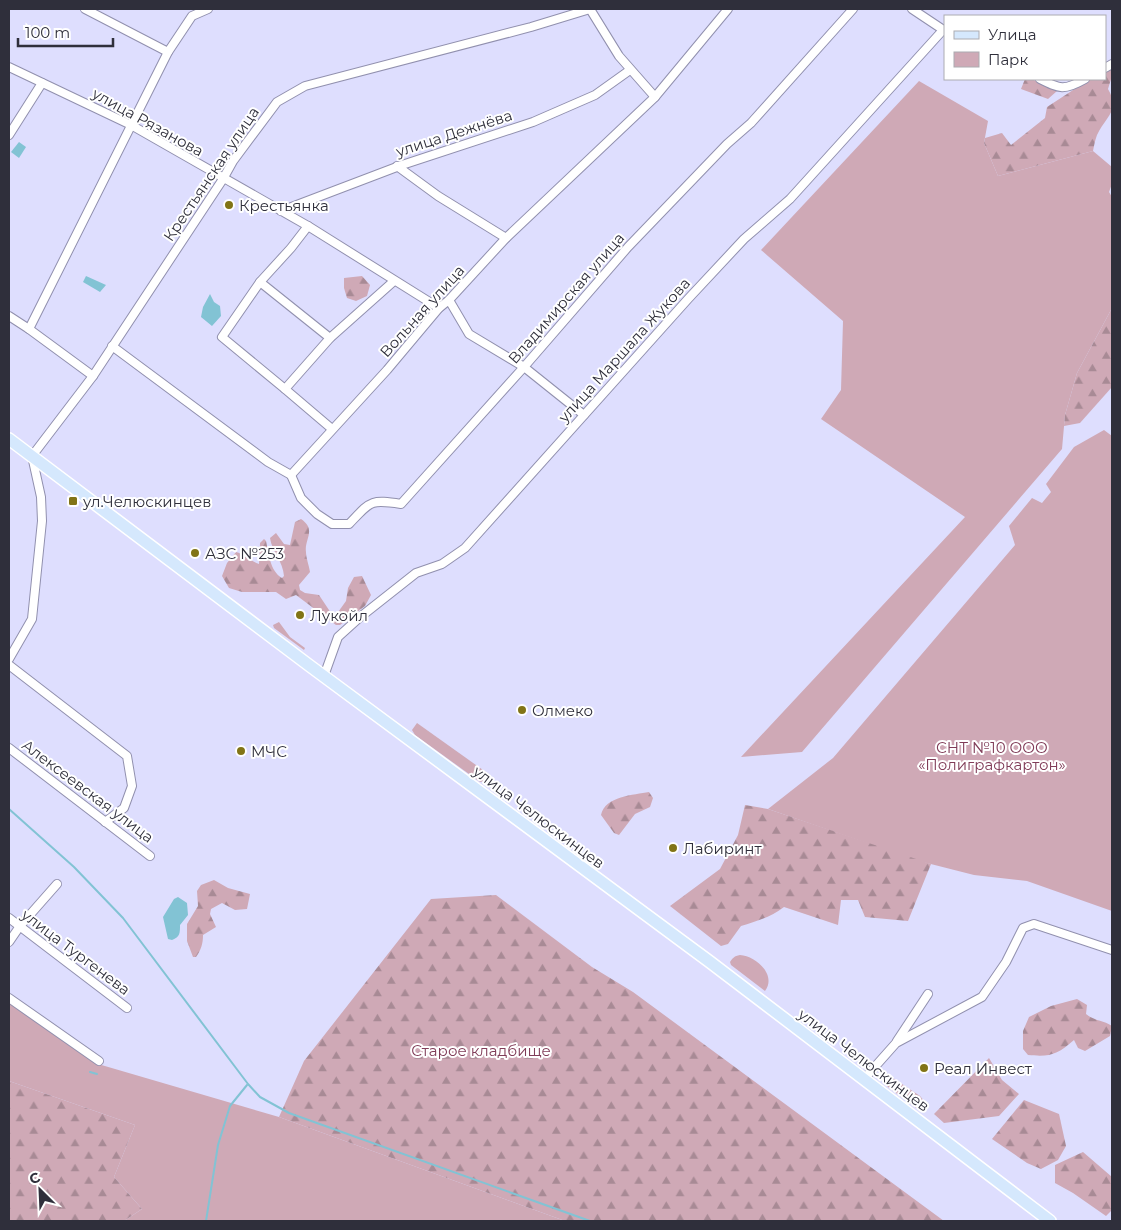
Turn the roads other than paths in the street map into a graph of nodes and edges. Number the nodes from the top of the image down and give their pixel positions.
1 (85, 9) edge
2 (208, 9) edge
3 (590, 9) edge
4 (728, 9) edge
5 (853, 9) edge
6 (912, 9) edge
7 (579, 10) edge
8 (944, 31) edge
9 (168, 52) junction
10 (9, 67) edge
11 (630, 70) junction
12 (1042, 80) edge
13 (1083, 80) edge
14 (42, 83) junction
15 (655, 97) junction
16 (131, 125) junction
17 (9, 135) edge
18 (397, 166) junction
19 (223, 179) junction
20 (281, 211) junction
21 (308, 226) junction
22 (506, 238) junction
23 (394, 280) junction
24 (260, 282) junction
25 (449, 300) junction
26 (439, 308) junction
27 (10, 321) edge
28 (29, 329) junction
29 (330, 338) junction
30 (112, 346) junction
31 (524, 367) junction
32 (93, 376) junction
33 (284, 389) junction
34 (584, 415) junction
35 (332, 429) junction
36 (9, 440) edge
37 (32, 456) junction
38 (291, 475) junction
39 (9, 659) edge
40 (9, 665) edge
41 (324, 676) junction
42 (9, 748) edge
43 (105, 822) junction
44 (150, 856) dead end
45 (56, 884) dead end
46 (9, 918) edge
47 (20, 926) junction
48 (9, 942) edge
49 (1112, 950) edge
50 (928, 994) dead end
51 (9, 998) edge
52 (127, 1008) dead end
53 (896, 1042) junction
54 (99, 1061) dead end
55 (864, 1079) junction
56 (1050, 1221) edge

1 - 9 street
2 - 9 street
3 - 7 street, Крестьянская улица
3 - 11 street
4 - 15 street, Вольная улица
5 - 31 street, Владимирская улица
6 - 8 street
7 - 19 street, Крестьянская улица
8 - 34 street, улица Маршала Жукова
9 - 16 street
10 - 14 street, улица Рязанова
11 - 15 street
11 - 18 street, улица Дежнёва
12 - 13 street
14 - 16 street, улица Рязанова
14 - 17 street
15 - 22 street, Вольная улица
16 - 19 street, улица Рязанова
16 - 28 street
18 - 20 street, улица Дежнёва
18 - 22 street
19 - 20 street, улица Рязанова
19 - 30 street, Крестьянская улица
20 - 21 street, улица Рязанова
21 - 23 street, улица Рязанова
21 - 24 street
22 - 25 street, Вольная улица
23 - 26 street, улица Рязанова
23 - 29 street
24 - 29 street
24 - 33 street
25 - 26 street
25 - 31 street
26 - 35 street, Вольная улица
27 - 28 street
28 - 32 street
29 - 33 street
30 - 32 street, Крестьянская улица
30 - 38 street
31 - 34 street
31 - 38 street, Владимирская улица
32 - 37 street, Крестьянская улица
33 - 35 street
34 - 41 street, улица Маршала Жукова
35 - 38 street, Вольная улица
36 - 37 main road, улица Челюскинцев
37 - 39 street
37 - 41 main road, улица Челюскинцев
40 - 43 street
41 - 55 main road, улица Челюскинцев
42 - 43 street, Алексеевская улица
43 - 44 street, Алексеевская улица
45 - 47 street
46 - 47 street, улица Тургенева
47 - 48 street
47 - 52 street, улица Тургенева
49 - 53 street
50 - 53 street
51 - 54 street
53 - 55 street
55 - 56 main road, улица Челюскинцев

